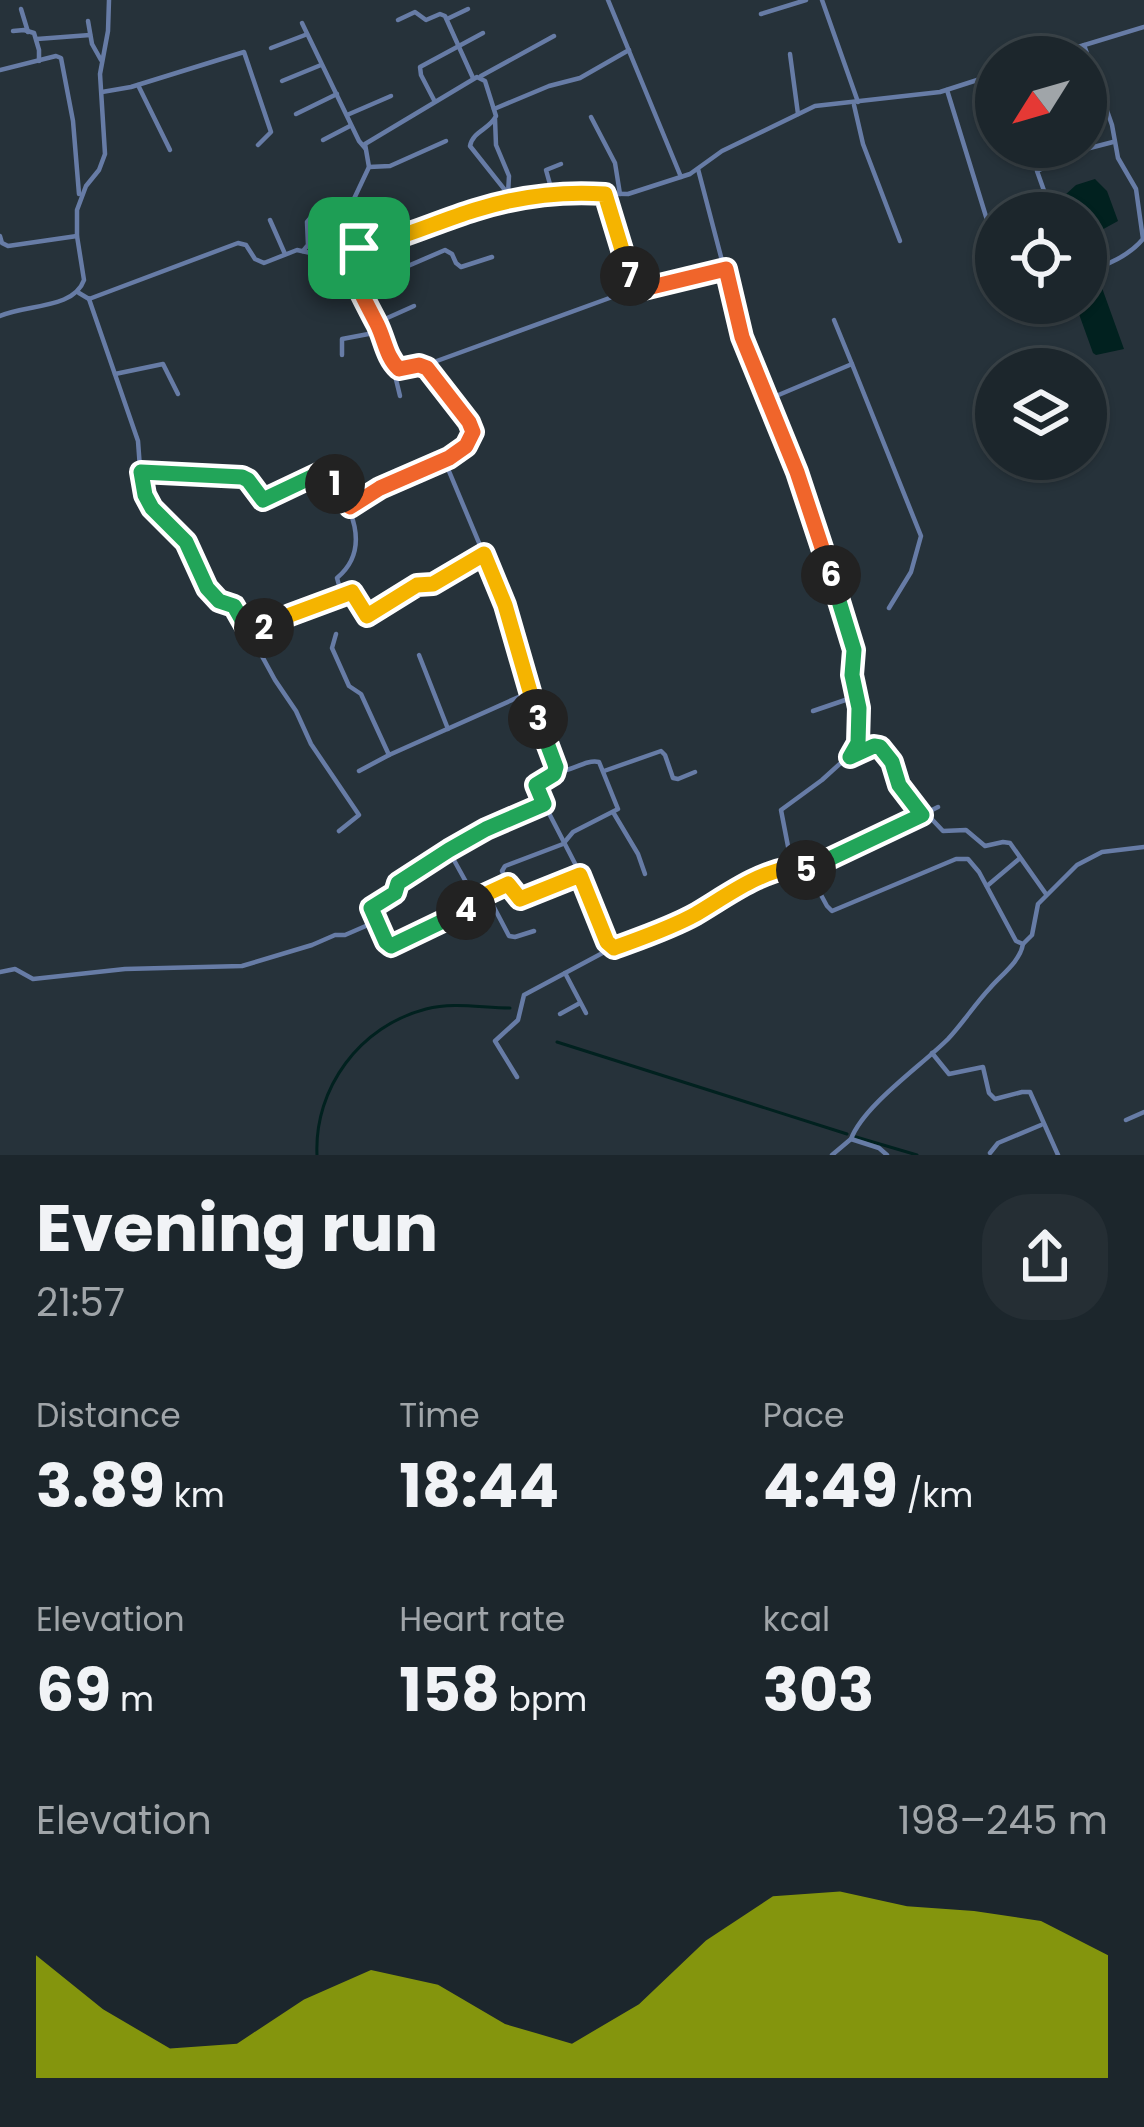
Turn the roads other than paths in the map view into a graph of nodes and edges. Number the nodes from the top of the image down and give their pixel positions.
1 (109, 0) edge
2 (608, 0) edge
3 (806, 0) edge
4 (822, 0) edge
5 (21, 9) dead end
6 (468, 9) dead end
7 (760, 14) dead end
8 (447, 19) junction
9 (398, 20) dead end
10 (88, 21) dead end
11 (302, 23) dead end
12 (1144, 27) edge
13 (13, 32) dead end
14 (28, 32) junction
15 (483, 33) dead end
16 (90, 35) junction
17 (307, 35) junction
18 (554, 36) dead end
19 (1107, 38) edge
20 (37, 39) junction
21 (458, 45) junction
22 (272, 48) dead end
23 (629, 50) junction
24 (790, 54) dead end
25 (101, 60) junction
26 (39, 61) junction
27 (321, 64) junction
28 (0, 70) edge
29 (477, 77) junction
30 (282, 81) dead end
31 (975, 81) edge
32 (138, 85) junction
33 (947, 90) junction
34 (100, 92) junction
35 (337, 94) junction
36 (391, 96) dead end
37 (435, 102) junction
38 (856, 102) junction
39 (494, 109) junction
40 (1107, 110) edge
41 (296, 114) dead end
42 (798, 114) junction
43 (347, 115) junction
44 (591, 118) dead end
45 (495, 119) junction
46 (352, 126) junction
47 (177, 130) dead end
48 (164, 137) junction
49 (323, 140) dead end
50 (446, 141) dead end
51 (1115, 142) junction
52 (258, 145) dead end
53 (365, 148) junction
54 (170, 150) dead end
55 (561, 164) dead end
56 (369, 167) junction
57 (698, 170) junction
58 (681, 177) junction
59 (978, 192) edge
60 (1043, 192) edge
61 (605, 194) junction
62 (620, 194) junction
63 (553, 195) junction
64 (511, 197) junction
65 (80, 200) junction
66 (312, 215) dead end
67 (269, 220) dead end
68 (0, 236) edge
69 (77, 236) junction
70 (900, 241) dead end
71 (359, 248) junction
72 (344, 250) junction
73 (303, 251) junction
74 (285, 254) junction
75 (492, 257) dead end
76 (1107, 264) edge
77 (726, 269) junction
78 (356, 288) junction
79 (635, 291) junction
80 (79, 293) junction
81 (88, 299) junction
82 (414, 306) dead end
83 (0, 316) edge
84 (834, 320) dead end
85 (376, 323) junction
86 (380, 332) junction
87 (342, 355) dead end
88 (852, 364) junction
89 (393, 365) junction
90 (423, 366) junction
91 (115, 374) junction
92 (178, 394) dead end
93 (400, 396) dead end
94 (769, 399) junction
95 (449, 458) junction
96 (141, 472) junction
97 (350, 507) junction
98 (484, 554) junction
99 (342, 596) junction
100 (889, 608) dead end
101 (250, 634) junction
102 (336, 634) dead end
103 (419, 655) dead end
104 (530, 692) junction
105 (857, 696) junction
106 (813, 711) dead end
107 (448, 729) junction
108 (389, 755) junction
109 (850, 757) junction
110 (359, 771) dead end
111 (556, 771) junction
112 (604, 771) junction
113 (694, 772) dead end
114 (544, 804) junction
115 (938, 807) dead end
116 (614, 812) junction
117 (924, 814) junction
118 (339, 831) dead end
119 (563, 844) junction
120 (1144, 847) edge
121 (449, 850) junction
122 (1021, 858) junction
123 (792, 867) junction
124 (645, 874) dead end
125 (800, 874) junction
126 (580, 875) junction
127 (508, 884) junction
128 (987, 886) junction
129 (487, 893) junction
130 (1046, 894) junction
131 (476, 900) junction
132 (371, 908) junction
133 (534, 931) dead end
134 (1023, 944) junction
135 (611, 948) junction
136 (0, 972) edge
137 (565, 973) junction
138 (580, 1003) junction
139 (586, 1013) dead end
140 (560, 1014) dead end
141 (932, 1053) junction
142 (518, 1077) dead end
143 (1144, 1112) edge
144 (1126, 1120) dead end
145 (1044, 1124) junction
146 (850, 1139) junction
147 (990, 1153) edge
148 (832, 1155) edge
149 (887, 1155) edge
150 (1058, 1155) edge

1 - 25 street
2 - 23 street
3 - 7 street
4 - 38 street
5 - 14 street
6 - 8 street
8 - 9 street
8 - 21 street
10 - 16 street
11 - 17 street
12 - 19 street
13 - 14 street
14 - 20 street
15 - 21 street
16 - 20 street
16 - 25 street
17 - 22 street
17 - 27 street
18 - 29 street
20 - 26 street
21 - 29 street
21 - 37 street
23 - 39 street
23 - 58 street
24 - 42 street
25 - 34 street
26 - 28 street
26 - 65 street
27 - 30 street
27 - 35 street
29 - 37 street
29 - 39 street
31 - 33 street
32 - 34 street
32 - 48 street
32 - 52 street
33 - 38 street
33 - 59 street
34 - 65 street
35 - 41 street
35 - 43 street
36 - 43 street
37 - 53 street
38 - 42 street
38 - 70 street
39 - 45 street
40 - 51 street
42 - 57 street
43 - 46 street
44 - 62 street
45 - 64 street
45 - 64 street
46 - 49 street
46 - 53 street
47 - 48 street
48 - 54 street
50 - 56 street
51 - 60 street
51 - 76 street
53 - 56 street
55 - 63 street
56 - 71 street
57 - 58 street
57 - 77 street
58 - 62 street
61 - 62 street
61 - 63 street
61 - 79 street
63 - 64 street
64 - 71 street
65 - 69 street
66 - 73 street
67 - 74 street
68 - 69 street
69 - 80 street
71 - 72 street
72 - 73 street
72 - 78 street
73 - 74 street
74 - 81 street
75 - 78 street
77 - 79 street
77 - 94 street
78 - 85 street
79 - 90 street
80 - 81 street
80 - 83 street
81 - 91 street
82 - 85 street
84 - 88 street
85 - 86 street
86 - 87 street
86 - 89 street
88 - 94 street
88 - 100 street
89 - 90 street
89 - 93 street
90 - 95 street
91 - 92 street
91 - 96 street
94 - 105 street
95 - 97 street
95 - 98 street
96 - 97 street
96 - 101 street
97 - 99 street
98 - 99 street
98 - 104 street
99 - 101 street
101 - 118 street
102 - 108 street
103 - 107 street
104 - 107 street
104 - 111 street
105 - 106 street
105 - 109 street
107 - 108 street
108 - 110 street
109 - 117 street
109 - 123 street
111 - 112 street
111 - 114 street
112 - 113 street
112 - 116 street
114 - 119 street
114 - 121 street
115 - 117 street
116 - 119 street
116 - 124 street
117 - 122 street
117 - 125 street
119 - 126 street
119 - 127 street
120 - 130 street
121 - 131 street
121 - 132 street
122 - 128 street
122 - 130 street
123 - 125 street
123 - 135 street
125 - 128 street
126 - 127 street
126 - 135 street
127 - 129 street
128 - 134 street
129 - 131 street
129 - 133 street
130 - 134 street
131 - 132 street
132 - 136 street
134 - 141 street
135 - 137 street
137 - 138 street
137 - 142 street
138 - 139 street
138 - 140 street
141 - 145 street
141 - 146 street
143 - 144 street
145 - 147 street
145 - 150 street
146 - 148 street
146 - 149 street

